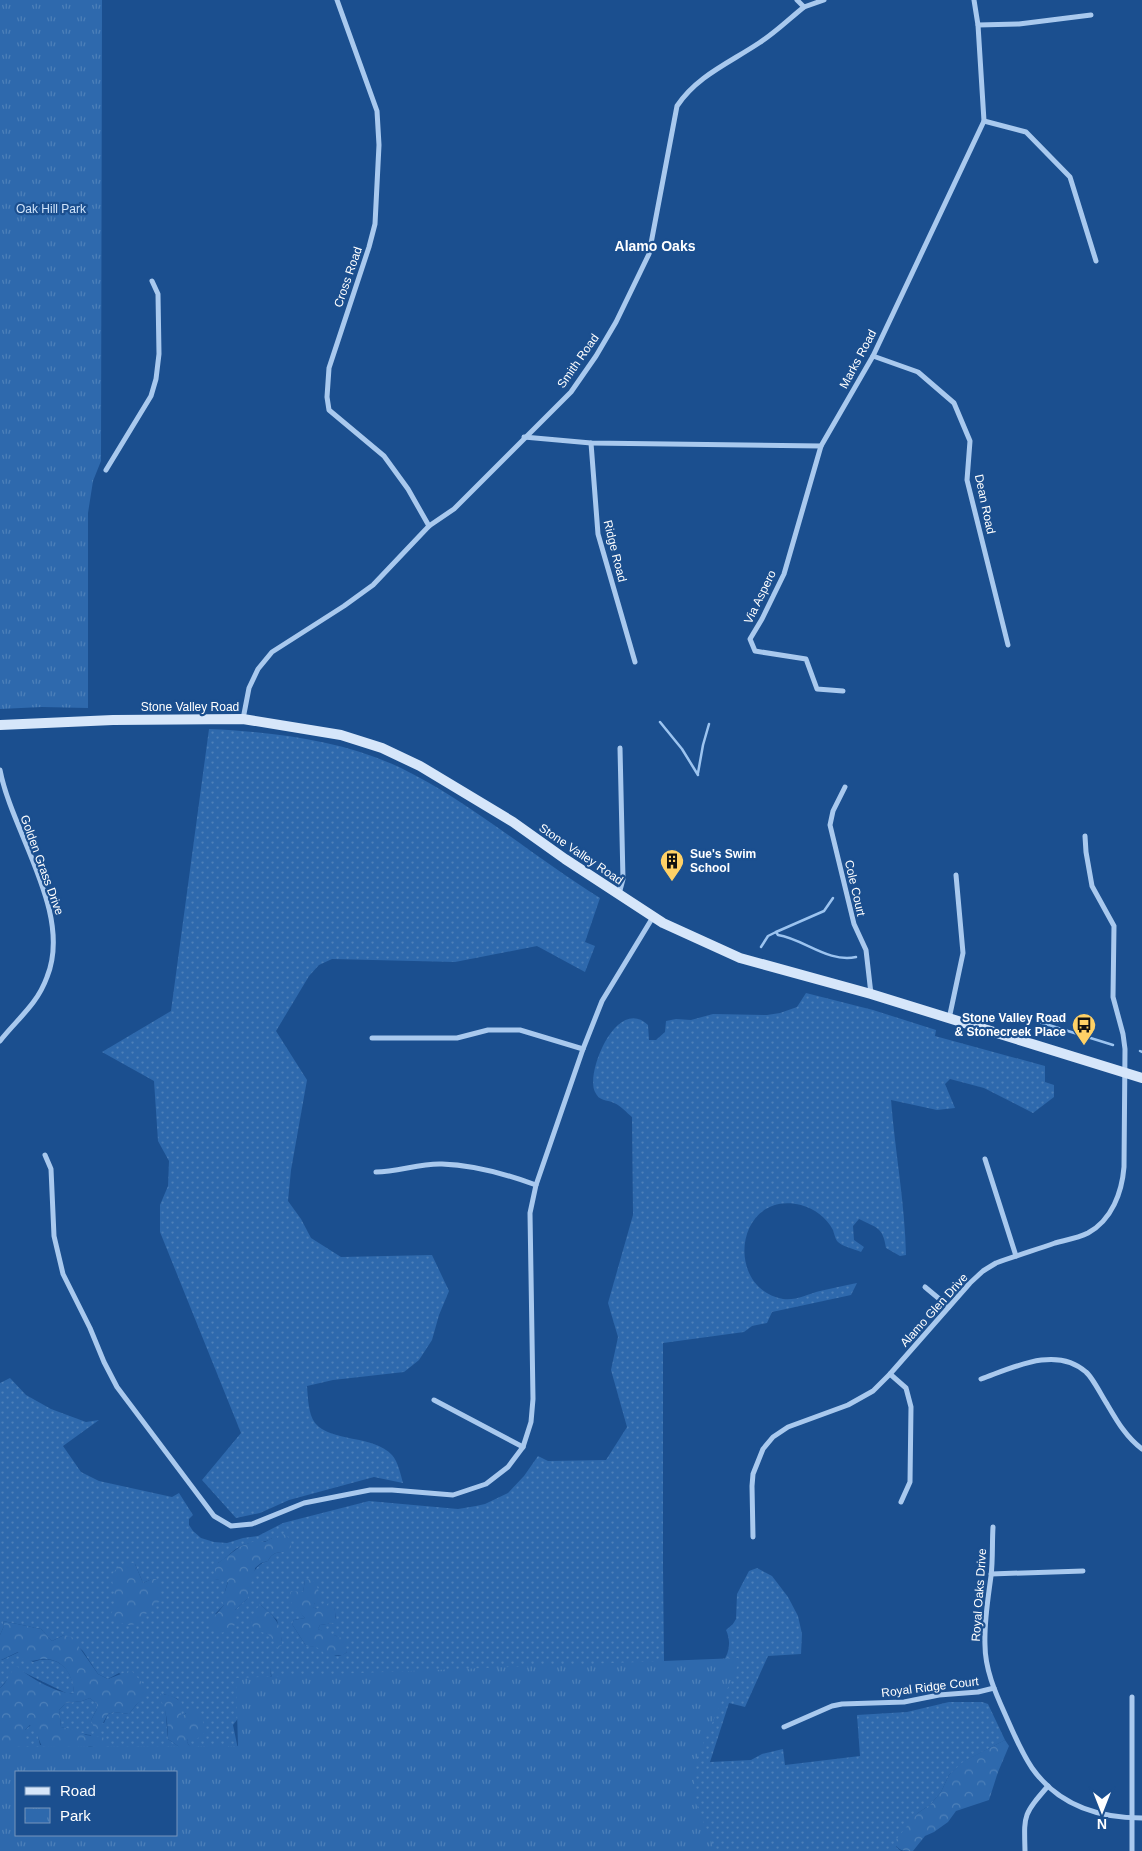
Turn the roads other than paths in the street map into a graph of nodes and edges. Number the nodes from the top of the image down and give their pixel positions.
1 (337, 0) edge
2 (797, 0) edge
3 (824, 0) edge
4 (974, 0) edge
5 (804, 7) junction
6 (1091, 15) dead end
7 (978, 25) junction
8 (984, 121) junction
9 (1096, 261) dead end
10 (152, 281) dead end
11 (873, 356) junction
12 (524, 438) junction
13 (591, 443) junction
14 (822, 446) junction
15 (106, 470) dead end
16 (429, 526) junction
17 (1008, 645) dead end
18 (635, 662) dead end
19 (843, 692) dead end
20 (243, 719) junction
21 (0, 726) edge
22 (620, 748) dead end
23 (0, 770) edge
24 (845, 787) dead end
25 (1085, 836) dead end
26 (956, 875) dead end
27 (618, 895) junction
28 (652, 917) junction
29 (871, 994) junction
30 (949, 1019) junction
31 (1, 1037) edge
32 (372, 1038) dead end
33 (583, 1048) junction
34 (1124, 1072) junction
35 (1142, 1078) edge
36 (45, 1155) dead end
37 (985, 1159) dead end
38 (376, 1172) dead end
39 (536, 1186) junction
40 (1016, 1256) junction
41 (925, 1287) dead end
42 (949, 1306) junction
43 (890, 1374) junction
44 (981, 1379) dead end
45 (434, 1400) dead end
46 (523, 1447) junction
47 (1142, 1449) edge
48 (901, 1502) dead end
49 (993, 1527) dead end
50 (753, 1537) dead end
51 (1083, 1571) dead end
52 (991, 1574) junction
53 (994, 1688) junction
54 (1132, 1697) dead end
55 (784, 1727) dead end
56 (1048, 1786) junction
57 (1132, 1818) junction
58 (1142, 1818) edge
59 (1025, 1851) edge
60 (1132, 1851) edge

1 - 16 street, Cross Road
2 - 5 street
3 - 5 street, Smith Road
4 - 7 street, Marks Road
5 - 12 street, Smith Road
6 - 7 street
7 - 8 street, Marks Road
8 - 9 street
8 - 11 street, Marks Road
10 - 15 street
11 - 14 street, Marks Road
11 - 17 street, Dean Road
12 - 13 street
12 - 16 street, Smith Road
13 - 14 street
13 - 18 street, Ridge Road
14 - 19 street, Via Aspero
16 - 20 street, Smith Road
20 - 21 street, Stone Valley Road
20 - 27 street, Stone Valley Road
22 - 27 street
23 - 31 street, Golden Grass Drive
24 - 29 street, Cole Court
25 - 34 street, Alamo Glen Drive
26 - 30 street
27 - 28 street, Stone Valley Road
28 - 29 street, Stone Valley Road
28 - 33 street
29 - 30 street, Stone Valley Road
30 - 34 street, Stone Valley Road
32 - 33 street
33 - 39 street
34 - 35 street, Stone Valley Road
34 - 40 street, Alamo Glen Drive
36 - 46 street
37 - 40 street
38 - 39 street
39 - 46 street
40 - 42 street, Alamo Glen Drive
41 - 42 street
42 - 43 street, Alamo Glen Drive
43 - 48 street
43 - 50 street, Alamo Glen Drive
44 - 47 street
45 - 46 street
49 - 52 street, Royal Oaks Drive
51 - 52 street
52 - 53 street, Royal Oaks Drive
53 - 55 street, Royal Ridge Court
53 - 56 street, Royal Oaks Drive
54 - 57 street
56 - 57 street, Royal Oaks Drive
56 - 59 street
57 - 58 street, Royal Oaks Drive
57 - 60 street

